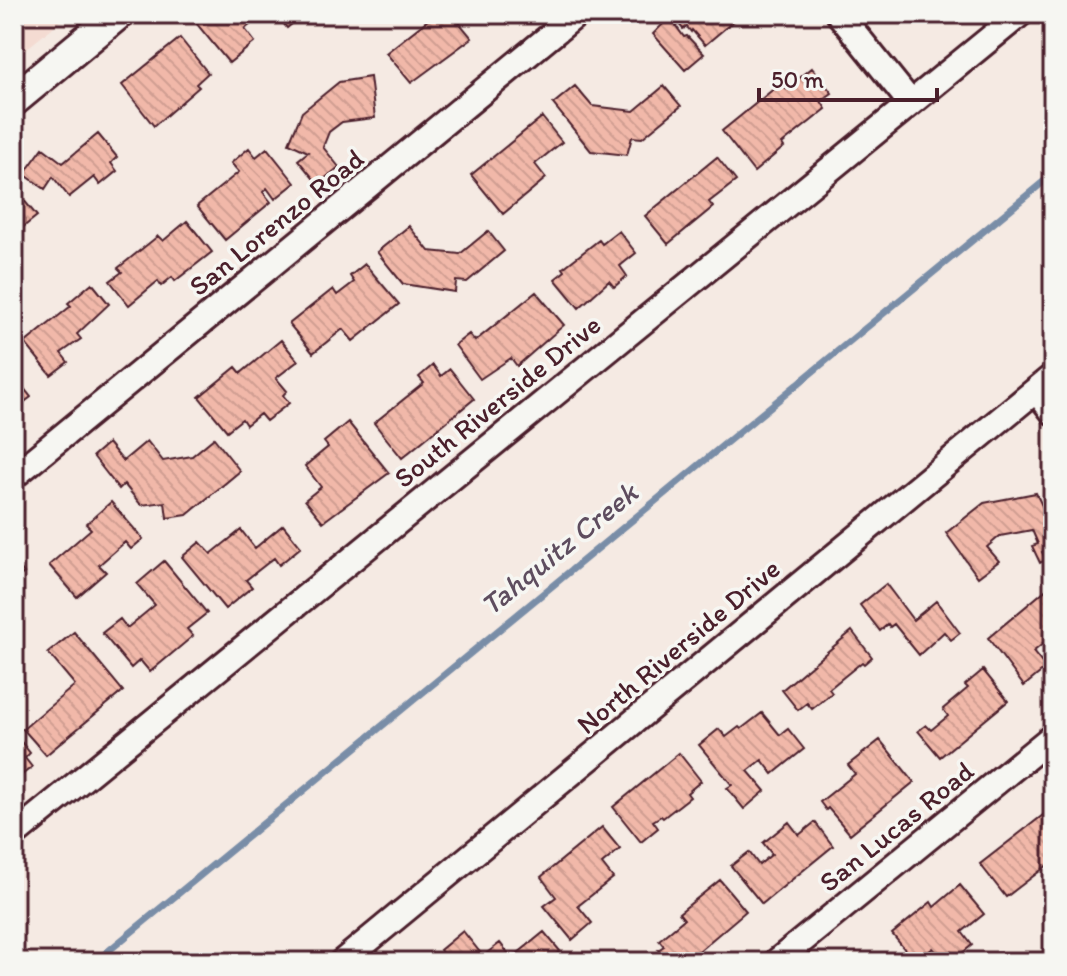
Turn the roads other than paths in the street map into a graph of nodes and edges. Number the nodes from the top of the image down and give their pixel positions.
1 (118, 14) edge
2 (577, 14) edge
3 (839, 14) edge
4 (1020, 14) edge
5 (14, 100) edge
6 (910, 102) junction
7 (1045, 383) edge
8 (1053, 412) edge
9 (14, 476) edge
10 (1053, 736) edge
11 (14, 835) edge
12 (342, 962) edge
13 (776, 962) edge

1 - 5 street
2 - 9 street, San Lorenzo Road
3 - 6 street
4 - 6 street, South Riverside Drive
6 - 11 street, South Riverside Drive
7 - 8 street
7 - 12 street, North Riverside Drive
10 - 13 street, San Lucas Road

